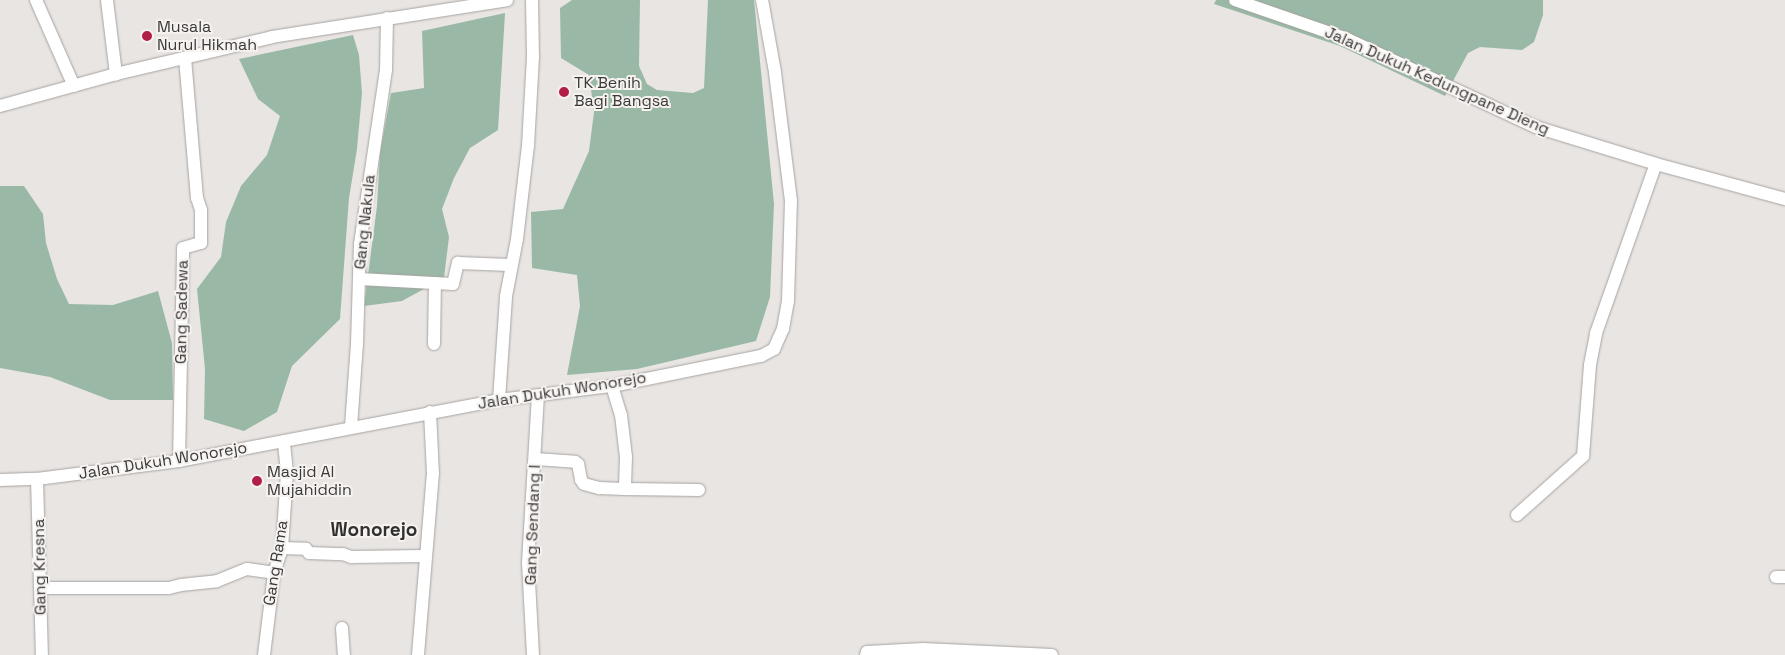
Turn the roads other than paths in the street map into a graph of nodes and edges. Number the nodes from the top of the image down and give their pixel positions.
1 (36, 0) edge
2 (107, 0) edge
3 (507, 0) edge
4 (532, 0) edge
5 (762, 0) edge
6 (1235, 0) edge
7 (387, 18) junction
8 (185, 58) junction
9 (116, 74) junction
10 (74, 86) junction
11 (0, 106) edge
12 (1656, 164) junction
13 (1785, 198) edge
14 (510, 265) junction
15 (359, 279) junction
16 (435, 283) junction
17 (434, 344) dead end
18 (612, 386) junction
19 (538, 396) junction
20 (500, 400) junction
21 (430, 412) junction
22 (350, 427) junction
23 (284, 441) junction
24 (536, 459) junction
25 (179, 461) junction
26 (37, 479) junction
27 (0, 480) edge
28 (625, 489) junction
29 (699, 490) dead end
30 (1517, 515) dead end
31 (282, 548) junction
32 (425, 556) junction
33 (274, 573) junction
34 (41, 588) junction
35 (342, 628) dead end
36 (42, 655) edge
37 (264, 655) edge
38 (344, 655) edge
39 (418, 655) edge
40 (533, 655) edge
41 (866, 655) edge
42 (1052, 655) edge

1 - 10 street
2 - 9 street
3 - 7 street
4 - 14 street
5 - 18 street, Jalan Dukuh Wonorejo
6 - 12 street, Jalan Dukuh Kedungpane Dieng
7 - 8 street
7 - 15 street, Gang Nakula
8 - 9 street
8 - 25 street, Gang Sadewa
9 - 10 street
10 - 11 street
12 - 13 street, Jalan Dukuh Kedungpane Dieng
12 - 30 street
14 - 16 street
14 - 20 street
15 - 16 street
15 - 22 street, Gang Nakula
16 - 17 street
18 - 19 street, Jalan Dukuh Wonorejo
18 - 28 street
19 - 20 street, Jalan Dukuh Wonorejo
19 - 24 street, Gang Sendang I
20 - 21 street, Jalan Dukuh Wonorejo
21 - 22 street, Jalan Dukuh Wonorejo
21 - 32 street
22 - 23 street, Jalan Dukuh Wonorejo
23 - 25 street, Jalan Dukuh Wonorejo
23 - 31 street, Gang Rama
24 - 28 street
24 - 40 street, Gang Sendang I
25 - 26 street, Jalan Dukuh Wonorejo
26 - 27 street, Jalan Dukuh Wonorejo
26 - 34 street, Gang Kresna
28 - 29 street
31 - 32 street
31 - 33 street, Gang Rama
32 - 39 street
33 - 34 street
33 - 37 street, Gang Rama
34 - 36 street, Gang Kresna
35 - 38 street
41 - 42 street

